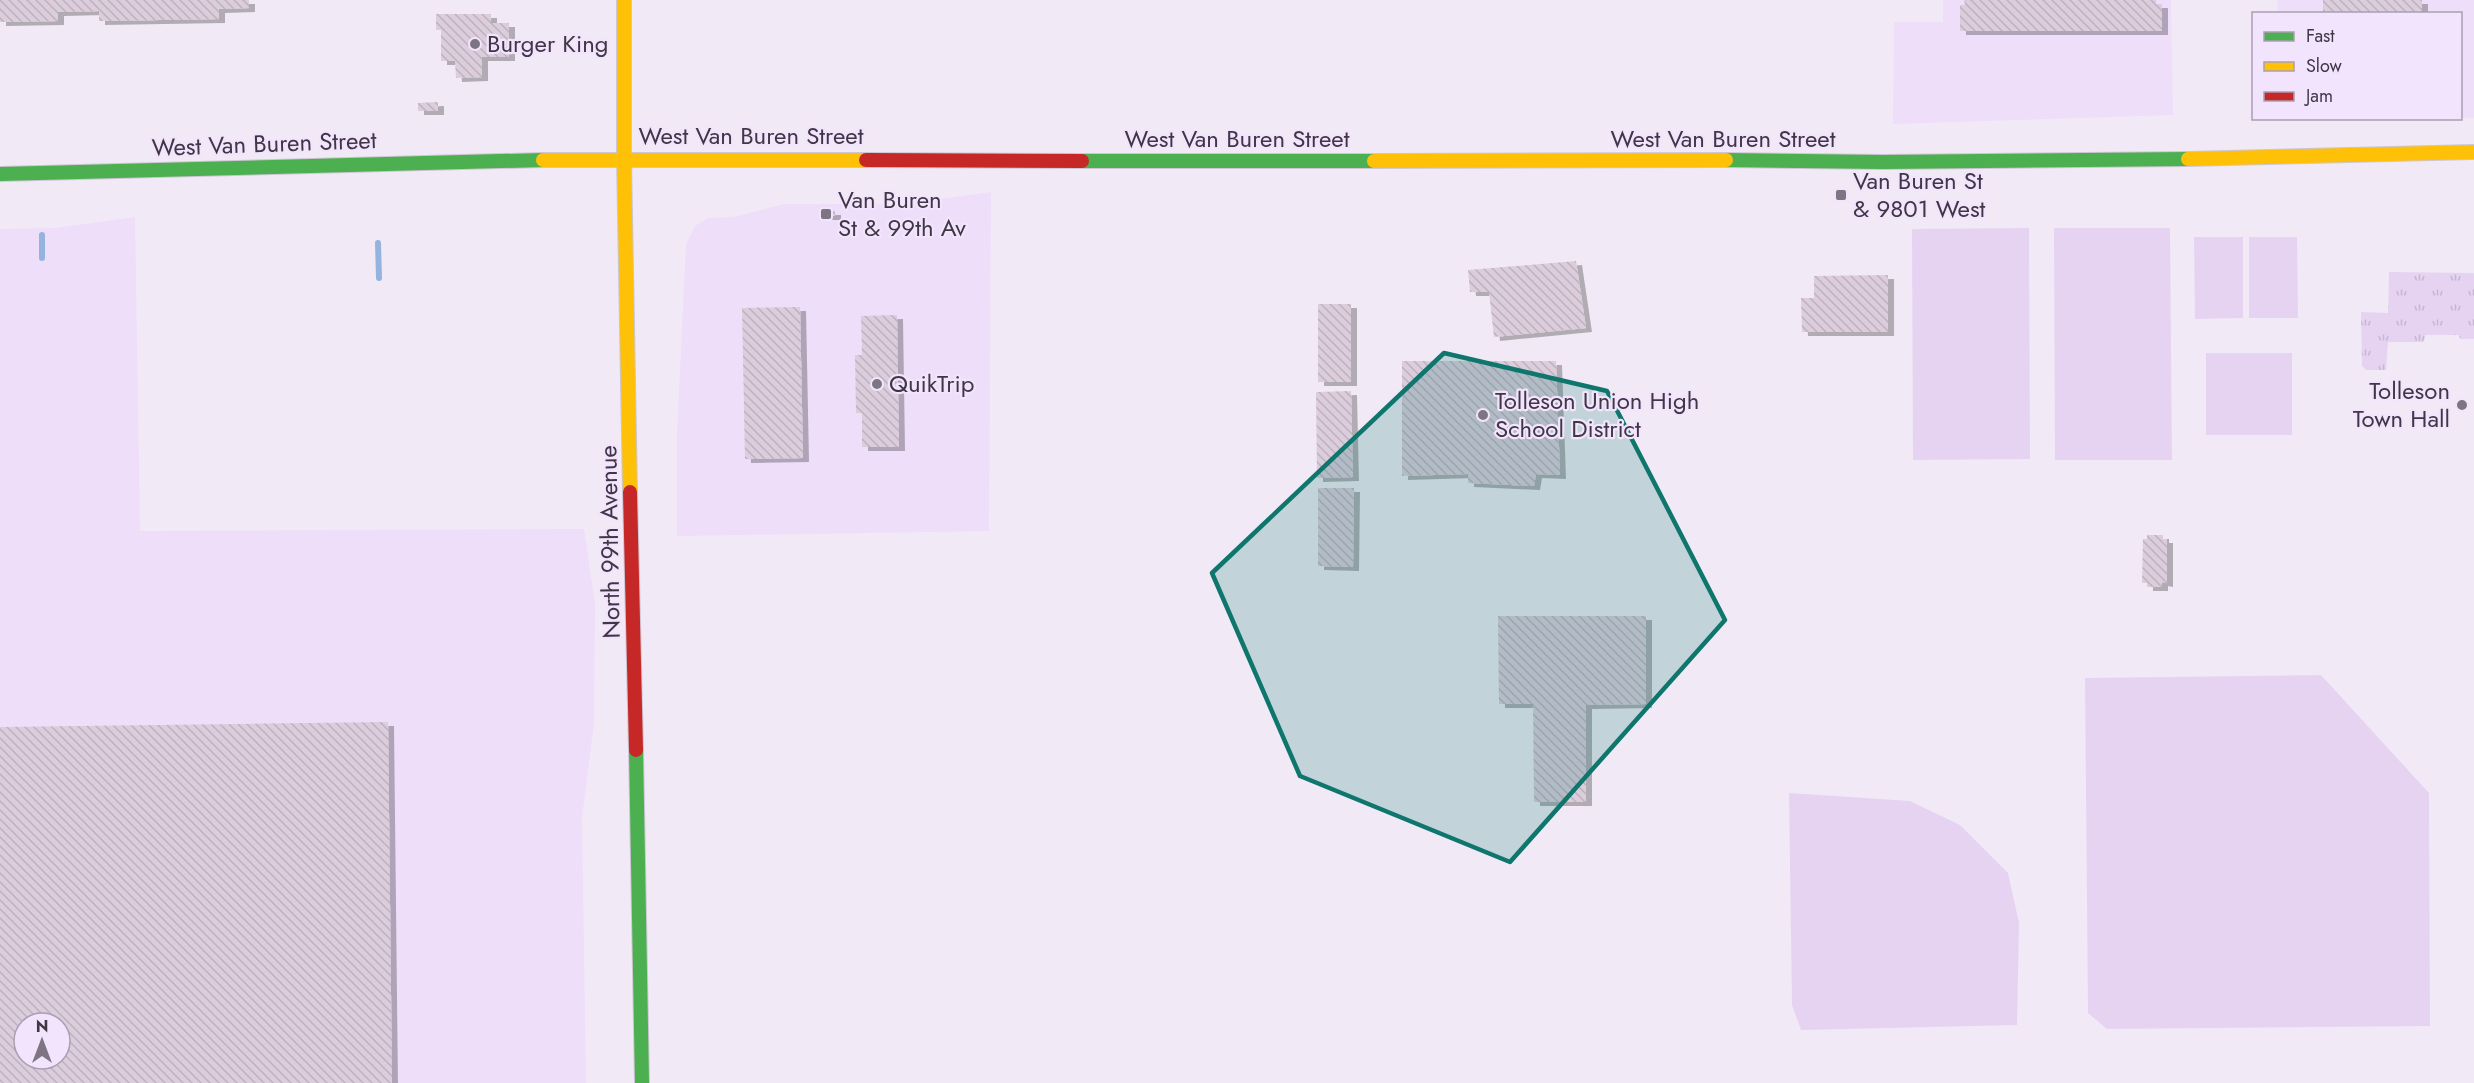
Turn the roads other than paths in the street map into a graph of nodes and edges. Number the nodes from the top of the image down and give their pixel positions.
1 (624, 0) edge
2 (2474, 152) edge
3 (624, 159) junction
4 (0, 174) edge
5 (642, 1083) edge

1 - 3 main road, North 99th Avenue
2 - 3 main road, West Van Buren Street
3 - 4 main road, West Van Buren Street
3 - 5 main road, North 99th Avenue

